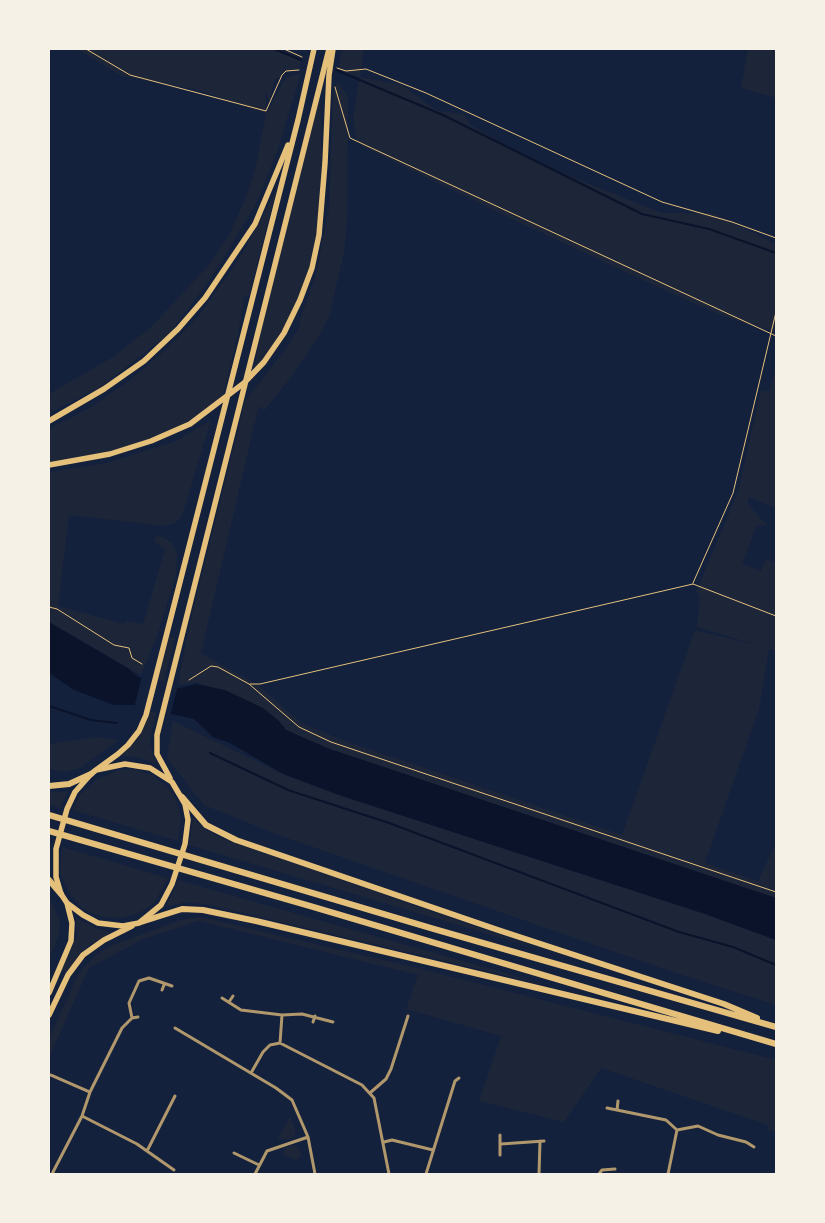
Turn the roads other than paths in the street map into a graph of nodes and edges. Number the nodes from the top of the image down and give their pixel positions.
1 (314, 49) edge
2 (329, 49) edge
3 (333, 49) edge
4 (298, 120) junction
5 (49, 421) edge
6 (49, 465) edge
7 (93, 772) junction
8 (49, 786) edge
9 (176, 786) junction
10 (182, 797) junction
11 (49, 815) edge
12 (49, 832) edge
13 (49, 880) edge
14 (61, 894) junction
15 (67, 903) junction
16 (140, 923) junction
17 (164, 985) junction
18 (172, 986) dead end
19 (162, 990) dead end
20 (49, 993) edge
21 (233, 996) dead end
22 (222, 998) dead end
23 (229, 1002) junction
24 (49, 1015) edge
25 (282, 1015) junction
26 (315, 1016) junction
27 (408, 1016) dead end
28 (138, 1017) dead end
29 (132, 1018) junction
30 (313, 1022) dead end
31 (333, 1022) dead end
32 (776, 1027) edge
33 (175, 1028) dead end
34 (756, 1038) junction
35 (280, 1043) junction
36 (776, 1044) edge
37 (251, 1073) junction
38 (51, 1075) dead end
39 (459, 1078) dead end
40 (90, 1092) junction
41 (370, 1092) junction
42 (175, 1096) dead end
43 (618, 1101) dead end
44 (607, 1108) dead end
45 (617, 1110) junction
46 (82, 1116) junction
47 (677, 1130) junction
48 (500, 1135) dead end
49 (308, 1137) junction
50 (384, 1142) junction
51 (501, 1144) junction
52 (754, 1147) dead end
53 (433, 1150) junction
54 (148, 1151) junction
55 (234, 1153) dead end
56 (500, 1155) dead end
57 (259, 1165) junction
58 (615, 1169) dead end
59 (174, 1170) dead end
60 (52, 1174) edge
61 (255, 1174) edge
62 (315, 1174) edge
63 (390, 1174) edge
64 (426, 1174) edge
65 (539, 1174) edge
66 (599, 1174) edge
67 (668, 1174) edge

1 - 4 main road
2 - 9 main road
3 - 6 main road
4 - 5 main road
4 - 7 main road
7 - 8 highway
7 - 9 main road
7 - 14 main road
9 - 10 main road
10 - 16 main road
10 - 32 highway
11 - 32 highway
12 - 34 highway
13 - 14 highway
14 - 15 main road
15 - 16 main road
15 - 20 main road
16 - 24 main road
16 - 34 highway
17 - 18 street
17 - 19 street
17 - 29 street
21 - 23 street
22 - 23 street
23 - 25 street
25 - 26 street
25 - 35 street
26 - 30 street
26 - 31 street
27 - 41 street
28 - 29 street
29 - 40 street
33 - 37 street
34 - 36 highway
35 - 37 street
35 - 41 street
37 - 49 street
38 - 40 street
39 - 53 street
40 - 46 street
41 - 50 street
42 - 54 street
43 - 45 street
44 - 45 street
45 - 47 street
46 - 54 street
46 - 60 street
47 - 52 street
47 - 67 street
48 - 51 street
49 - 57 street
49 - 62 street
50 - 53 street
50 - 63 street
51 - 56 street
51 - 65 street
53 - 64 street
54 - 59 street
55 - 57 street
57 - 61 street
58 - 66 street

